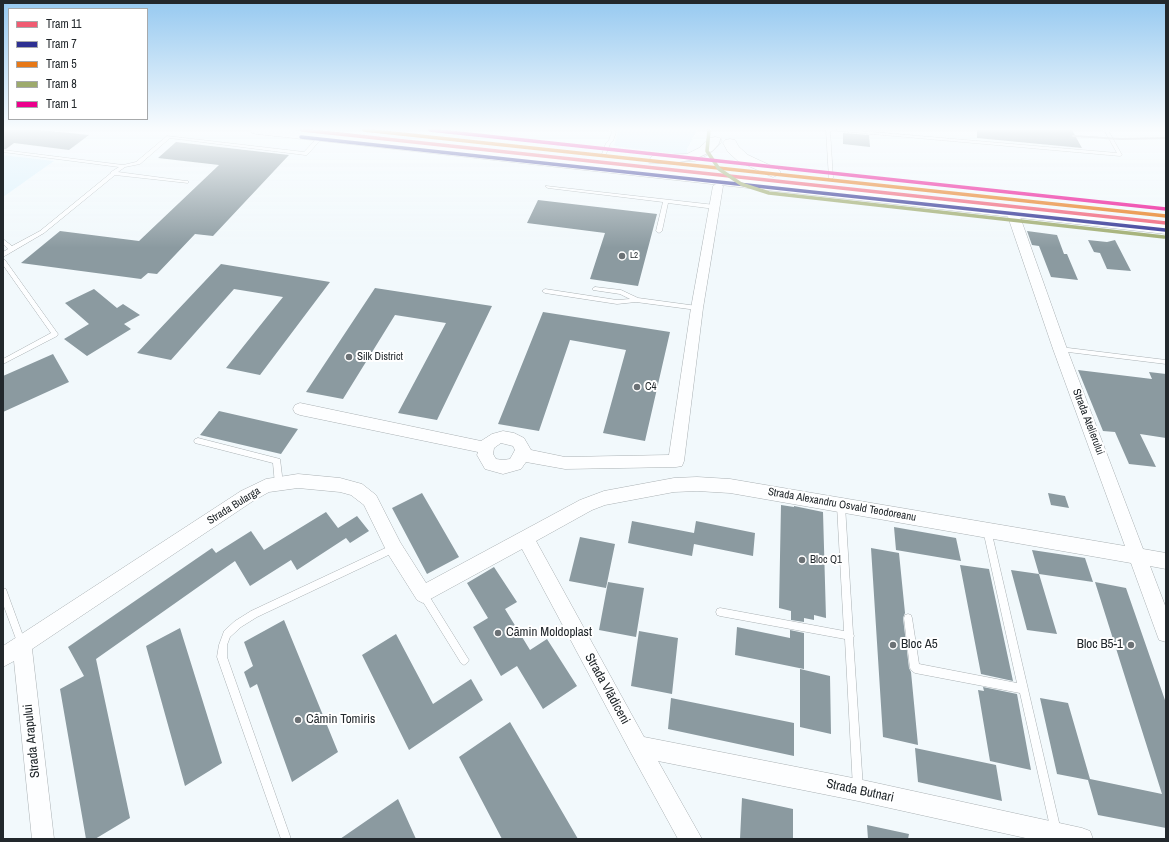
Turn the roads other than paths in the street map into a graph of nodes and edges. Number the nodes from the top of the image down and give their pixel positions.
1 (119, 169) edge
2 (660, 169) edge
3 (696, 169) edge
4 (718, 169) edge
5 (720, 169) edge
6 (767, 169) edge
7 (830, 169) edge
8 (773, 172) junction
9 (113, 174) junction
10 (718, 175) junction
11 (831, 178) junction
12 (186, 182) dead end
13 (548, 187) dead end
14 (1008, 200) junction
15 (666, 201) junction
16 (715, 207) junction
17 (1165, 230) edge
18 (658, 232) dead end
19 (3, 241) edge
20 (11, 249) junction
21 (3, 255) edge
22 (3, 261) edge
23 (595, 289) dead end
24 (545, 292) dead end
25 (637, 300) junction
26 (697, 308) junction
27 (1060, 349) junction
28 (3, 362) edge
29 (1166, 362) edge
30 (300, 409) dead end
31 (198, 441) dead end
32 (486, 448) junction
33 (522, 455) junction
34 (279, 484) junction
35 (841, 506) junction
36 (987, 530) junction
37 (525, 538) junction
38 (394, 548) junction
39 (1138, 556) junction
40 (1166, 561) edge
41 (3, 592) edge
42 (422, 594) junction
43 (720, 612) dead end
44 (908, 618) dead end
45 (1166, 633) edge
46 (850, 636) junction
47 (22, 644) junction
48 (3, 657) edge
49 (464, 660) dead end
50 (1023, 689) junction
51 (638, 746) junction
52 (858, 790) junction
53 (1057, 834) junction
54 (43, 839) edge
55 (286, 839) edge
56 (691, 839) edge
57 (1082, 839) edge

1 - 9 lane
2 - 10 main road
3 - 10 main road
4 - 10 main road
5 - 10 main road
6 - 8 main road
7 - 11 lane
8 - 10 main road
8 - 11 main road
9 - 12 lane
9 - 20 lane
10 - 14 main road
10 - 16 street
11 - 14 main road
13 - 15 lane
14 - 17 main road
14 - 27 street, Strada Atelierului
15 - 16 lane
15 - 18 lane
16 - 26 street
19 - 20 lane
20 - 21 lane
22 - 28 lane
23 - 25 lane
24 - 25 lane
25 - 26 lane
26 - 33 street
27 - 29 lane
27 - 39 street, Strada Atelierului
30 - 32 street
31 - 34 lane
32 - 33 street
32 - 33 street
34 - 38 street, Strada Bularga
34 - 47 street, Strada Bularga
35 - 36 street, Strada Alexandru Osvald Teodoreanu
35 - 37 street, Strada Alexandru Osvald Teodoreanu
35 - 46 lane
36 - 39 street, Strada Alexandru Osvald Teodoreanu
36 - 50 lane
37 - 42 street
37 - 51 street, Strada Vlădiceni
38 - 42 street, Strada Bularga
38 - 55 lane
39 - 40 street, Strada Alexandru Osvald Teodoreanu
39 - 45 street, Strada Atelierului
41 - 47 lane
42 - 49 lane
43 - 46 lane
44 - 50 lane
46 - 52 lane
47 - 48 street, Strada Bularga
47 - 54 street, Strada Arapului
50 - 53 lane
51 - 52 street, Strada Butnari
51 - 56 street, Strada Vlădiceni
52 - 53 street, Strada Butnari
53 - 57 street, Strada Butnari

